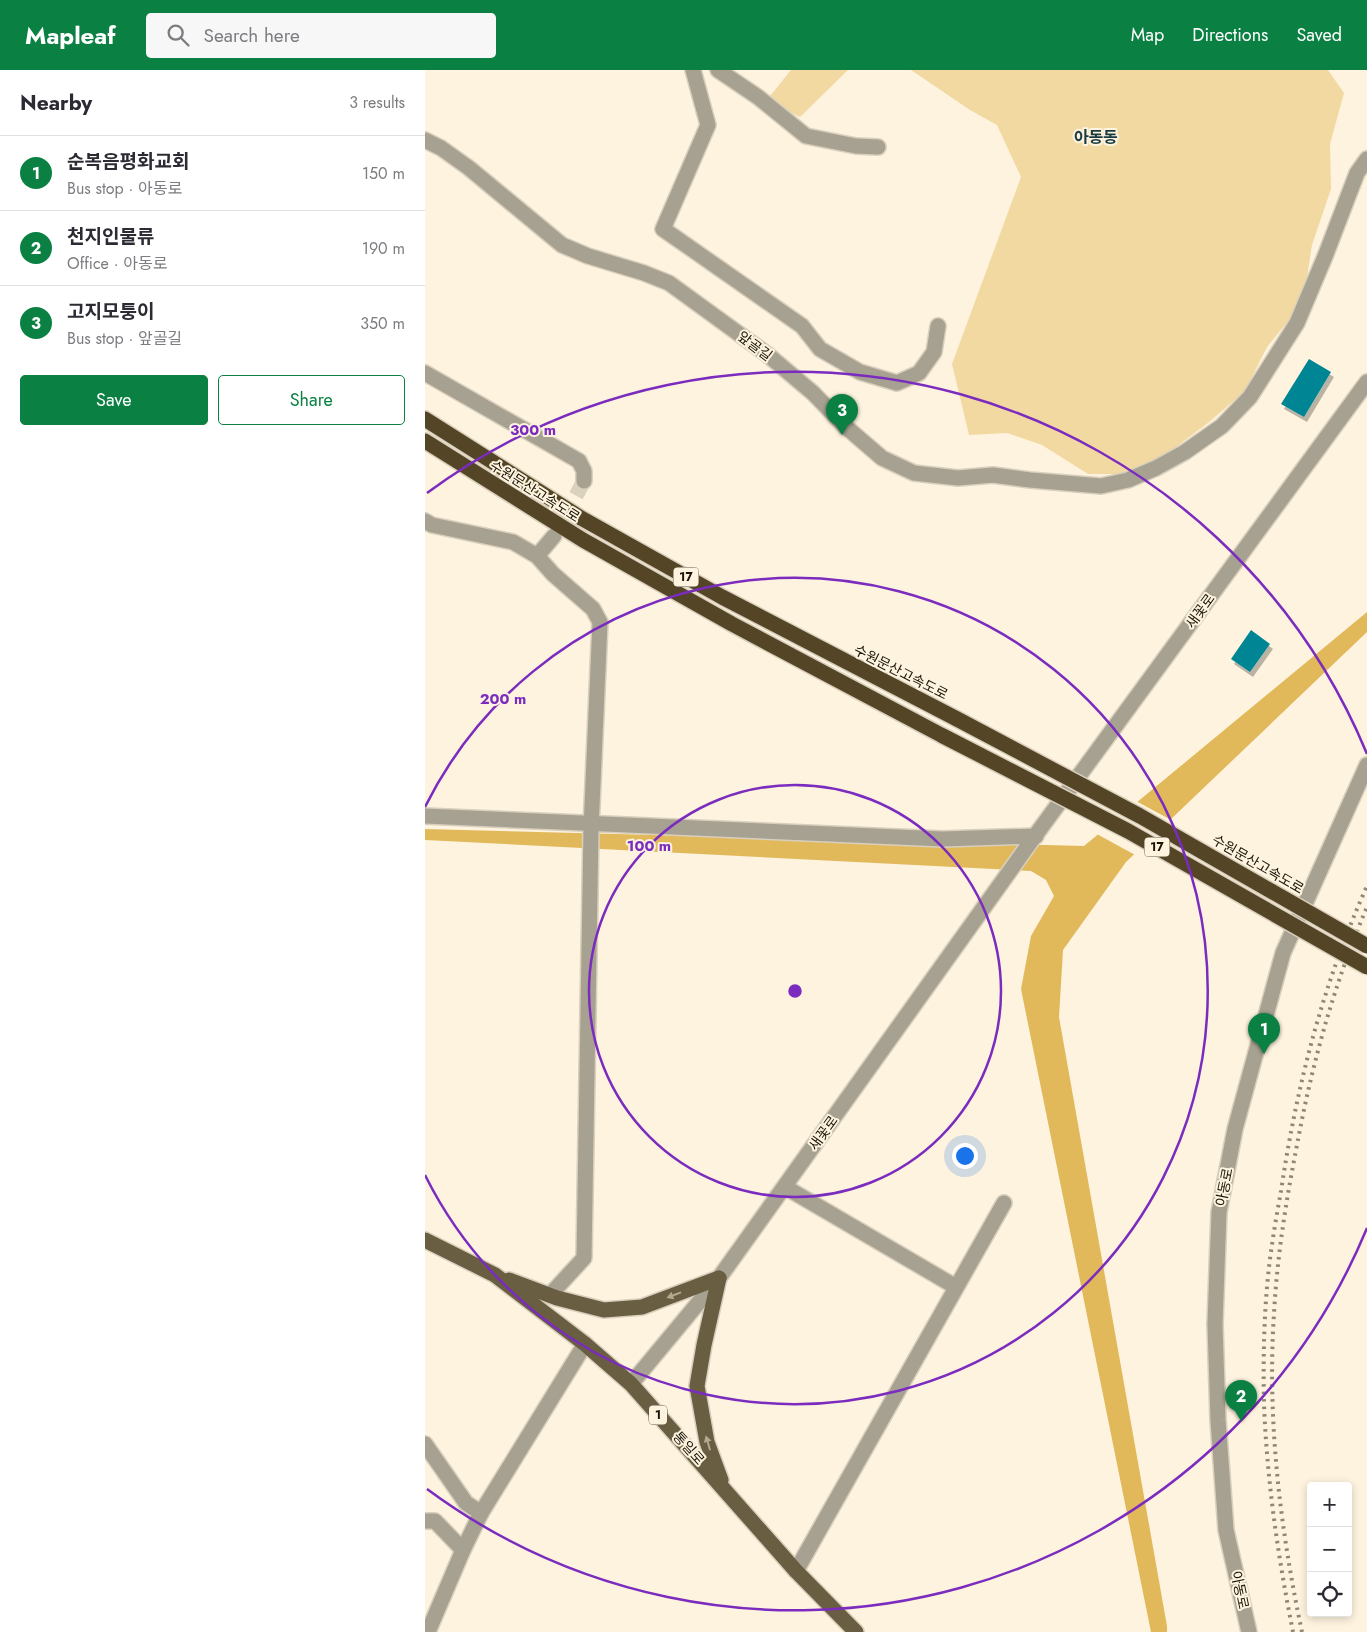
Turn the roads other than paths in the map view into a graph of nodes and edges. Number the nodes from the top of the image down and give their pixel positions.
1 (693, 70) edge
2 (718, 70) edge
3 (425, 140) edge
4 (878, 147) dead end
5 (1367, 159) edge
6 (938, 326) dead end
7 (425, 373) edge
8 (1367, 382) edge
9 (425, 419) edge
10 (425, 441) edge
11 (584, 481) dead end
12 (425, 521) edge
13 (554, 536) tunnel mouth
14 (537, 556) junction
15 (1367, 765) edge
16 (425, 816) edge
17 (591, 826) junction
18 (1034, 838) junction
19 (1367, 946) edge
20 (1367, 967) edge
21 (785, 1187) junction
22 (1004, 1203) dead end
23 (425, 1240) edge
24 (495, 1276) junction
25 (719, 1278) junction
26 (956, 1287) junction
27 (550, 1295) junction
28 (585, 1344) junction
29 (631, 1384) junction
30 (425, 1444) edge
31 (725, 1488) junction
32 (481, 1513) junction
33 (425, 1521) edge
34 (463, 1550) junction
35 (796, 1571) junction
36 (427, 1632) edge
37 (857, 1632) edge
38 (1249, 1632) edge

1 - 6 street
2 - 4 street
3 - 5 street, 앞골길
7 - 11 street
8 - 18 street, 새꽃로
9 - 19 highway, 수원문산고속도로 / 17, bridge
10 - 20 highway, 수원문산고속도로 / 17, bridge
12 - 14 street
13 - 14 street
14 - 17 street
15 - 38 street, 아동로
16 - 17 street
17 - 18 street
17 - 27 street
18 - 21 street, 새꽃로
21 - 25 street, 새꽃로
21 - 26 street
22 - 26 street
23 - 24 main road, 통일로 / 1
24 - 27 main road
24 - 28 main road, 통일로 / 1
25 -> 27 main road
25 - 29 street, 새꽃로
31 -> 25 main road
26 - 35 street
28 - 29 main road, 통일로 / 1
28 - 32 street
29 - 31 main road, 통일로 / 1
30 - 32 street
31 - 35 main road, 통일로 / 1
32 - 34 street
33 - 34 street
34 - 36 street
35 - 37 main road, 통일로 / 1

